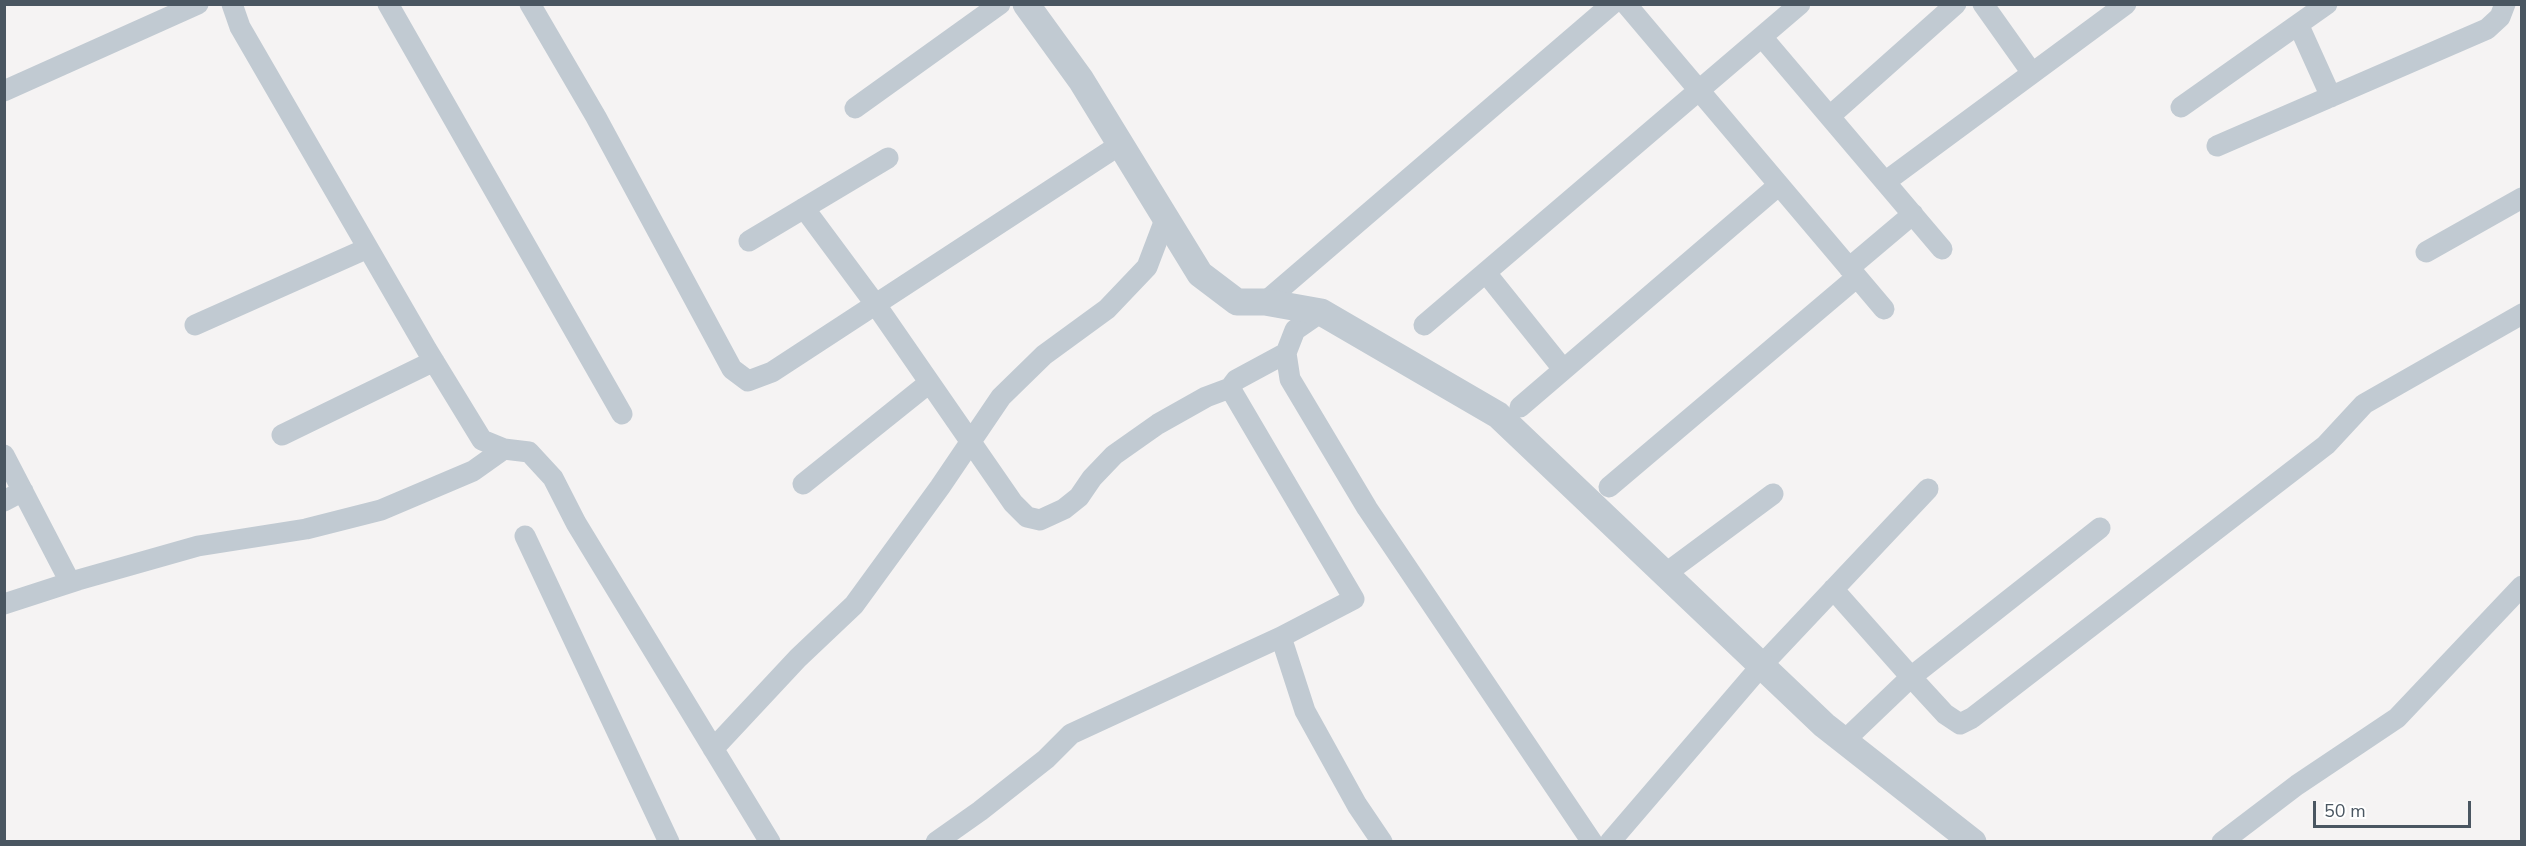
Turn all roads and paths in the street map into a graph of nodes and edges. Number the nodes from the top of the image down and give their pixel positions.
1 (198, 4) edge
2 (232, 4) edge
3 (388, 4) edge
4 (530, 4) edge
5 (1000, 4) edge
6 (1026, 4) edge
7 (1612, 4) edge
8 (1626, 4) edge
9 (1800, 4) edge
10 (1956, 4) edge
11 (1983, 4) edge
12 (2126, 4) edge
13 (2327, 4) edge
14 (2505, 4) edge
15 (2299, 26) junction
16 (1762, 37) junction
17 (2032, 73) junction
18 (1699, 90) junction
19 (4, 91) edge
20 (2331, 97) junction
21 (2181, 107) dead end
22 (855, 108) dead end
23 (1830, 116) junction
24 (1120, 144) junction
25 (2217, 146) dead end
26 (888, 158) dead end
27 (1885, 182) junction
28 (1779, 185) junction
29 (2522, 198) edge
30 (804, 208) junction
31 (1913, 214) junction
32 (1166, 218) junction
33 (749, 242) dead end
34 (368, 248) junction
35 (1942, 249) dead end
36 (2426, 252) dead end
37 (1486, 273) junction
38 (1853, 273) junction
39 (1265, 302) junction
40 (876, 306) junction
41 (1884, 309) dead end
42 (1321, 312) junction
43 (2522, 314) edge
44 (195, 325) dead end
45 (1424, 325) dead end
46 (1286, 354) junction
47 (434, 361) junction
48 (1563, 369) junction
49 (929, 383) junction
50 (1230, 388) junction
51 (1520, 407) dead end
52 (622, 414) dead end
53 (282, 435) dead end
54 (970, 443) junction
55 (504, 448) junction
56 (4, 455) edge
57 (803, 484) dead end
58 (1609, 487) dead end
59 (1928, 489) dead end
60 (23, 491) junction
61 (1773, 494) dead end
62 (4, 501) edge
63 (2100, 528) dead end
64 (525, 536) dead end
65 (1665, 574) junction
66 (70, 582) junction
67 (2522, 586) edge
68 (1833, 589) junction
69 (4, 604) edge
70 (1281, 637) junction
71 (1761, 666) junction
72 (1911, 677) junction
73 (1844, 741) junction
74 (713, 749) junction
75 (1630, 833) edge
76 (669, 842) edge
77 (770, 842) edge
78 (936, 842) edge
79 (1382, 842) edge
80 (1592, 842) edge
81 (1610, 842) edge
82 (1973, 842) edge
83 (2222, 842) edge

1 - 19 street
2 - 34 street
3 - 52 street
4 - 40 street
5 - 22 street
6 - 24 street
7 - 39 street
8 - 18 street
9 - 16 street
10 - 23 street
11 - 17 street
12 - 17 street
13 - 15 street
14 - 20 street
15 - 20 street
15 - 21 street
16 - 18 street
16 - 23 street
17 - 27 street
18 - 28 street
18 - 37 street
20 - 25 street
23 - 27 street
24 - 32 street
24 - 40 street
26 - 30 street
27 - 31 street
28 - 38 street
28 - 48 street
29 - 36 street
30 - 33 street
30 - 40 street
31 - 35 street
31 - 38 street
32 - 39 street
32 - 54 street
34 - 44 street
34 - 47 street
37 - 45 street
37 - 48 street
38 - 41 street
38 - 58 street
39 - 42 street
40 - 49 street
42 - 46 street
42 - 65 street
43 - 72 street
46 - 50 street
46 - 80 street
47 - 53 street
47 - 55 street
48 - 51 street
49 - 54 street
49 - 57 street
50 - 54 street
50 - 70 street
54 - 74 street
55 - 66 street
55 - 74 street
56 - 60 street
59 - 68 street
60 - 62 street
60 - 66 street
61 - 65 street
63 - 72 street
64 - 76 street
65 - 71 street
66 - 69 street
67 - 83 street
68 - 71 street
68 - 72 street
70 - 78 street
70 - 79 street
71 - 73 street
71 - 75 street
72 - 73 street
73 - 82 street
74 - 77 street
75 - 81 street

